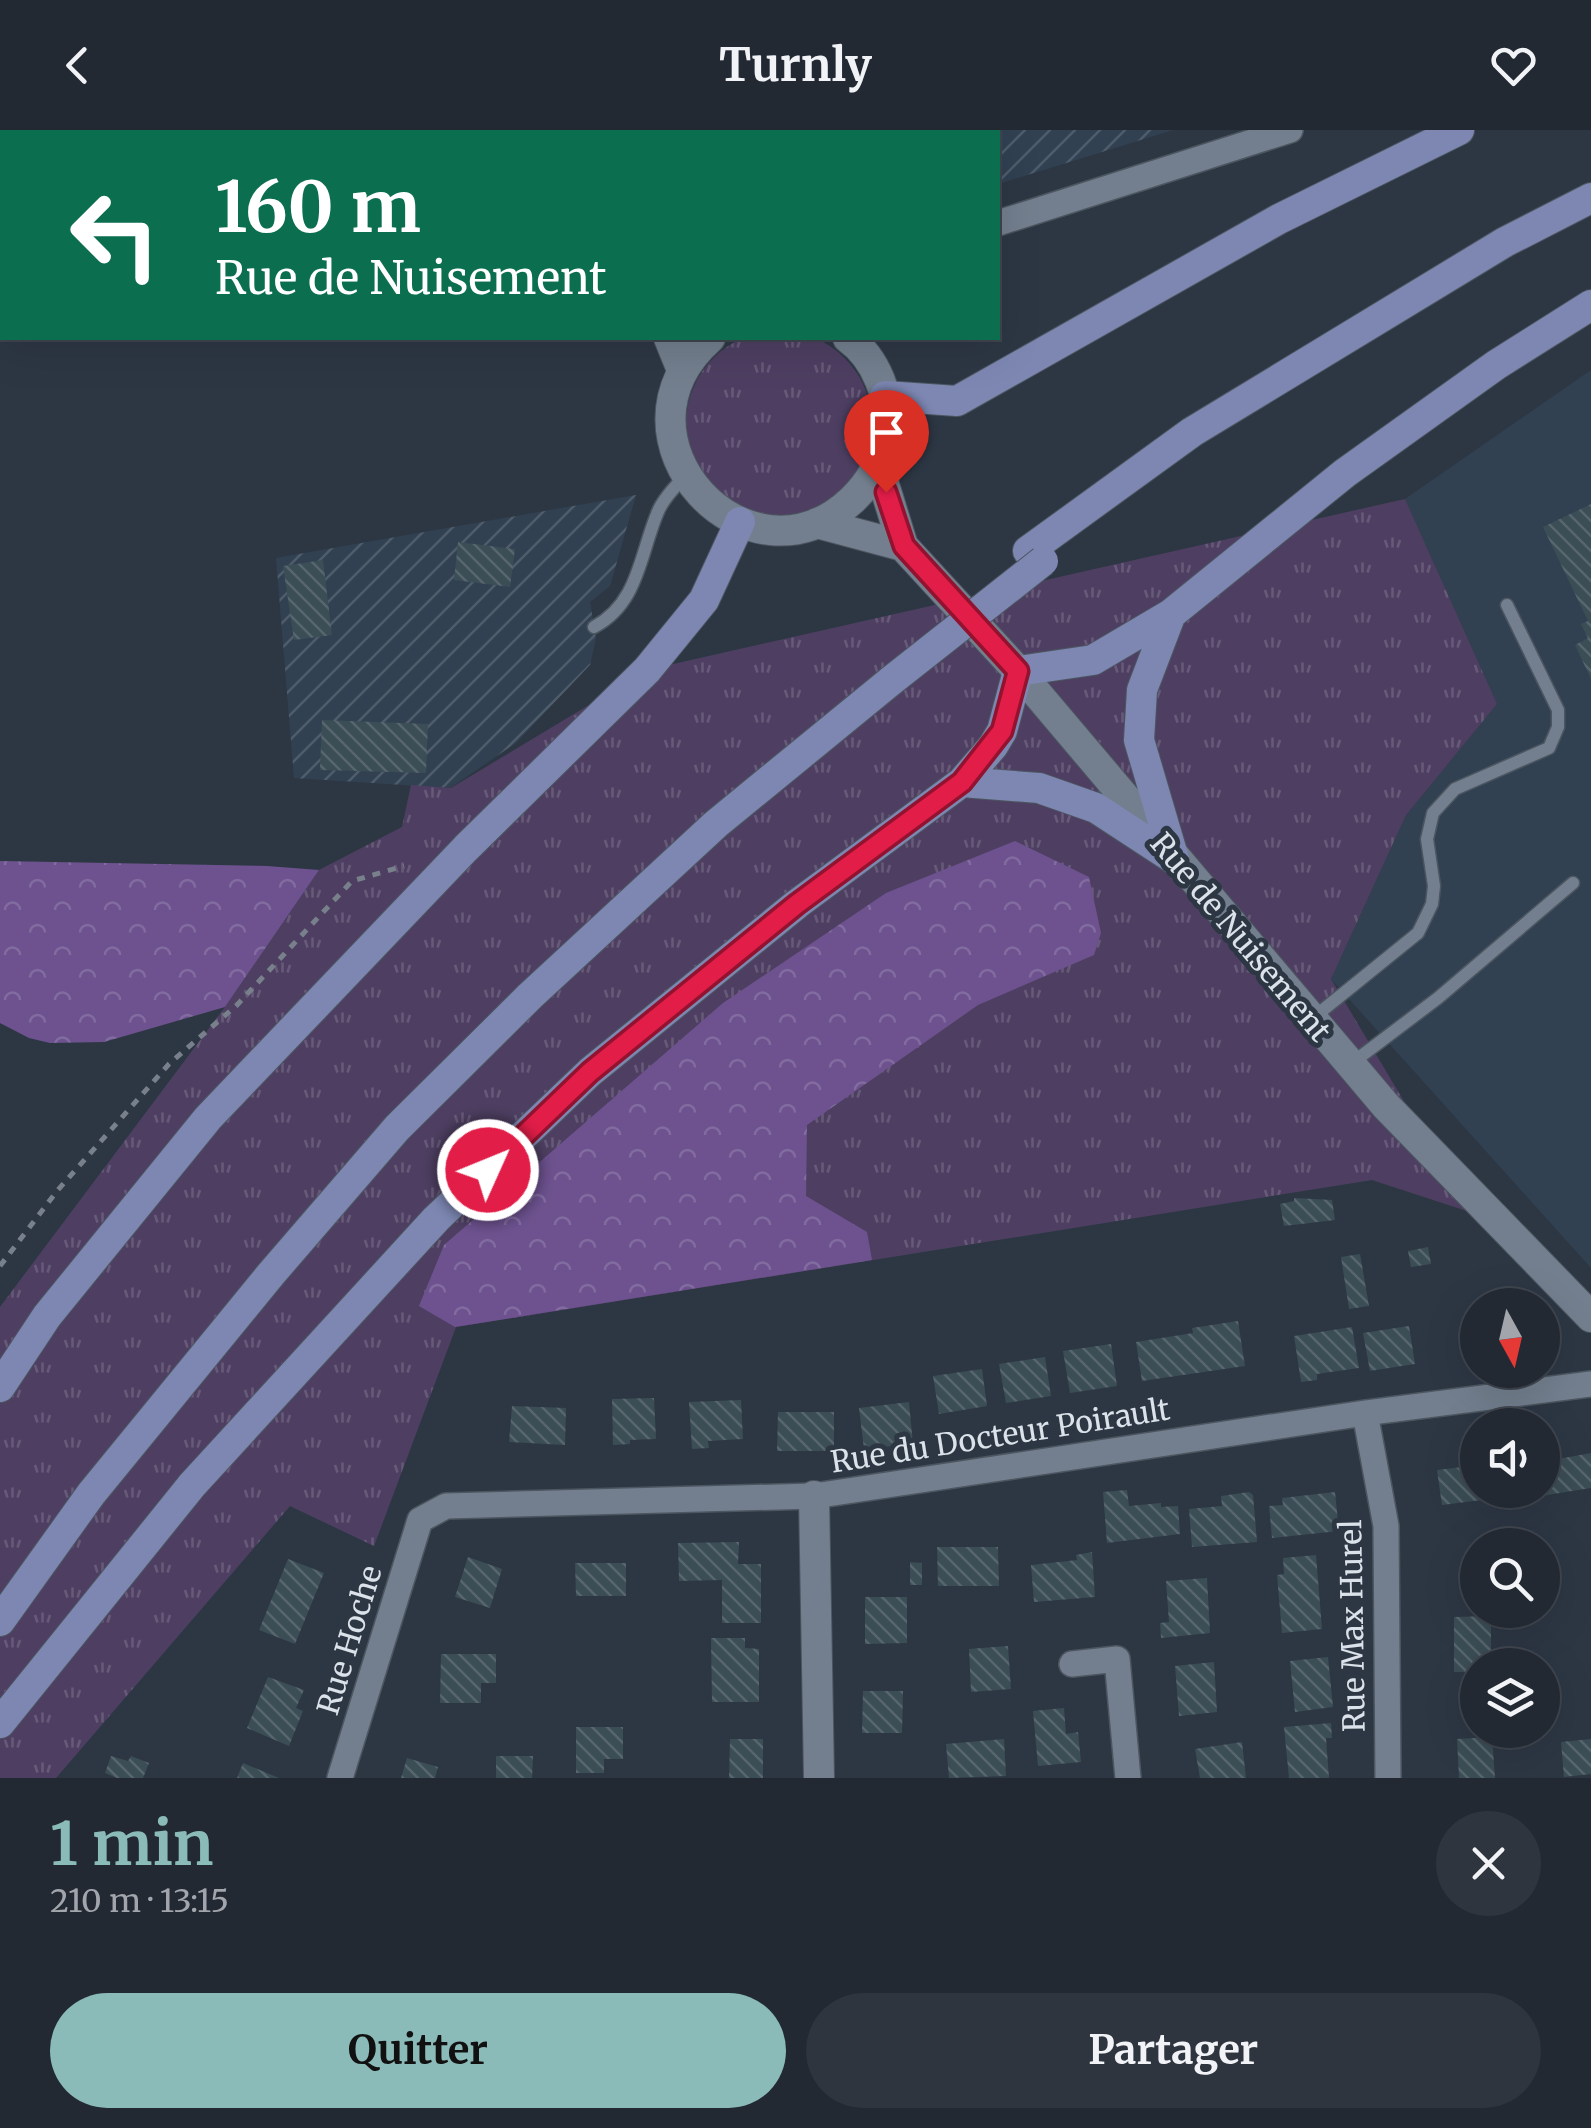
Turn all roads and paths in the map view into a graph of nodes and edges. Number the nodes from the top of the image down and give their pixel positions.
1 (1290, 130) edge
2 (1460, 130) edge
3 (1591, 181) edge
4 (1591, 198) edge
5 (1591, 220) edge
6 (1000, 222) edge
7 (1506, 242) junction
8 (1591, 305) edge
9 (670, 340) edge
10 (708, 340) edge
11 (858, 342) edge
12 (682, 370) junction
13 (885, 396) junction
14 (878, 465) junction
15 (685, 476) junction
16 (740, 522) junction
17 (817, 523) junction
18 (904, 546) junction
19 (1036, 556) junction
20 (1506, 605) dead end
21 (1171, 614) junction
22 (594, 627) dead end
23 (1018, 671) junction
24 (888, 674) junction
25 (962, 782) junction
26 (1174, 860) junction
27 (409, 864) dead end
28 (1573, 882) dead end
29 (1311, 1020) junction
30 (1350, 1065) junction
31 (0, 1266) edge
32 (1591, 1318) edge
33 (1591, 1384) edge
34 (0, 1387) edge
35 (1366, 1413) junction
36 (814, 1496) junction
37 (420, 1520) joint
38 (0, 1592) edge
39 (0, 1620) edge
40 (1072, 1664) dead end
41 (0, 1723) edge
42 (340, 1778) edge
43 (819, 1778) edge
44 (1128, 1778) edge
45 (1388, 1778) edge

1 - 6 street
2 - 13 main road
3 - 7 main road
4 - 7 main road
5 - 19 main road
7 - 19 main road
8 - 21 main road
9 - 12 street
10 - 12 street
11 - 13 street
12 - 15 street
13 - 14 street
14 - 17 street
14 - 18 street, Rue de Nuisement
15 - 16 street
15 - 22 lane
16 - 17 street
16 - 34 main road
17 - 18 street
18 - 23 street, Rue de Nuisement
19 - 24 main road, bridge
20 - 29 lane
21 - 23 main road
21 - 26 main road
23 - 25 main road
23 - 26 street, Rue de Nuisement
24 - 38 main road
24 - 39 main road
25 - 26 main road
25 - 41 main road
26 - 29 street, Rue de Nuisement
27 - 31 path
28 - 30 lane
29 - 30 street, Rue de Nuisement
30 - 32 street, Rue de Nuisement
33 - 35 street, Rue du Docteur Poirault
35 - 36 street, Rue du Docteur Poirault
35 - 45 street, Rue Max Hurel
36 - 37 street, Rue du Docteur Poirault
36 - 43 street
37 - 42 street, Rue Hoche
40 - 44 street

